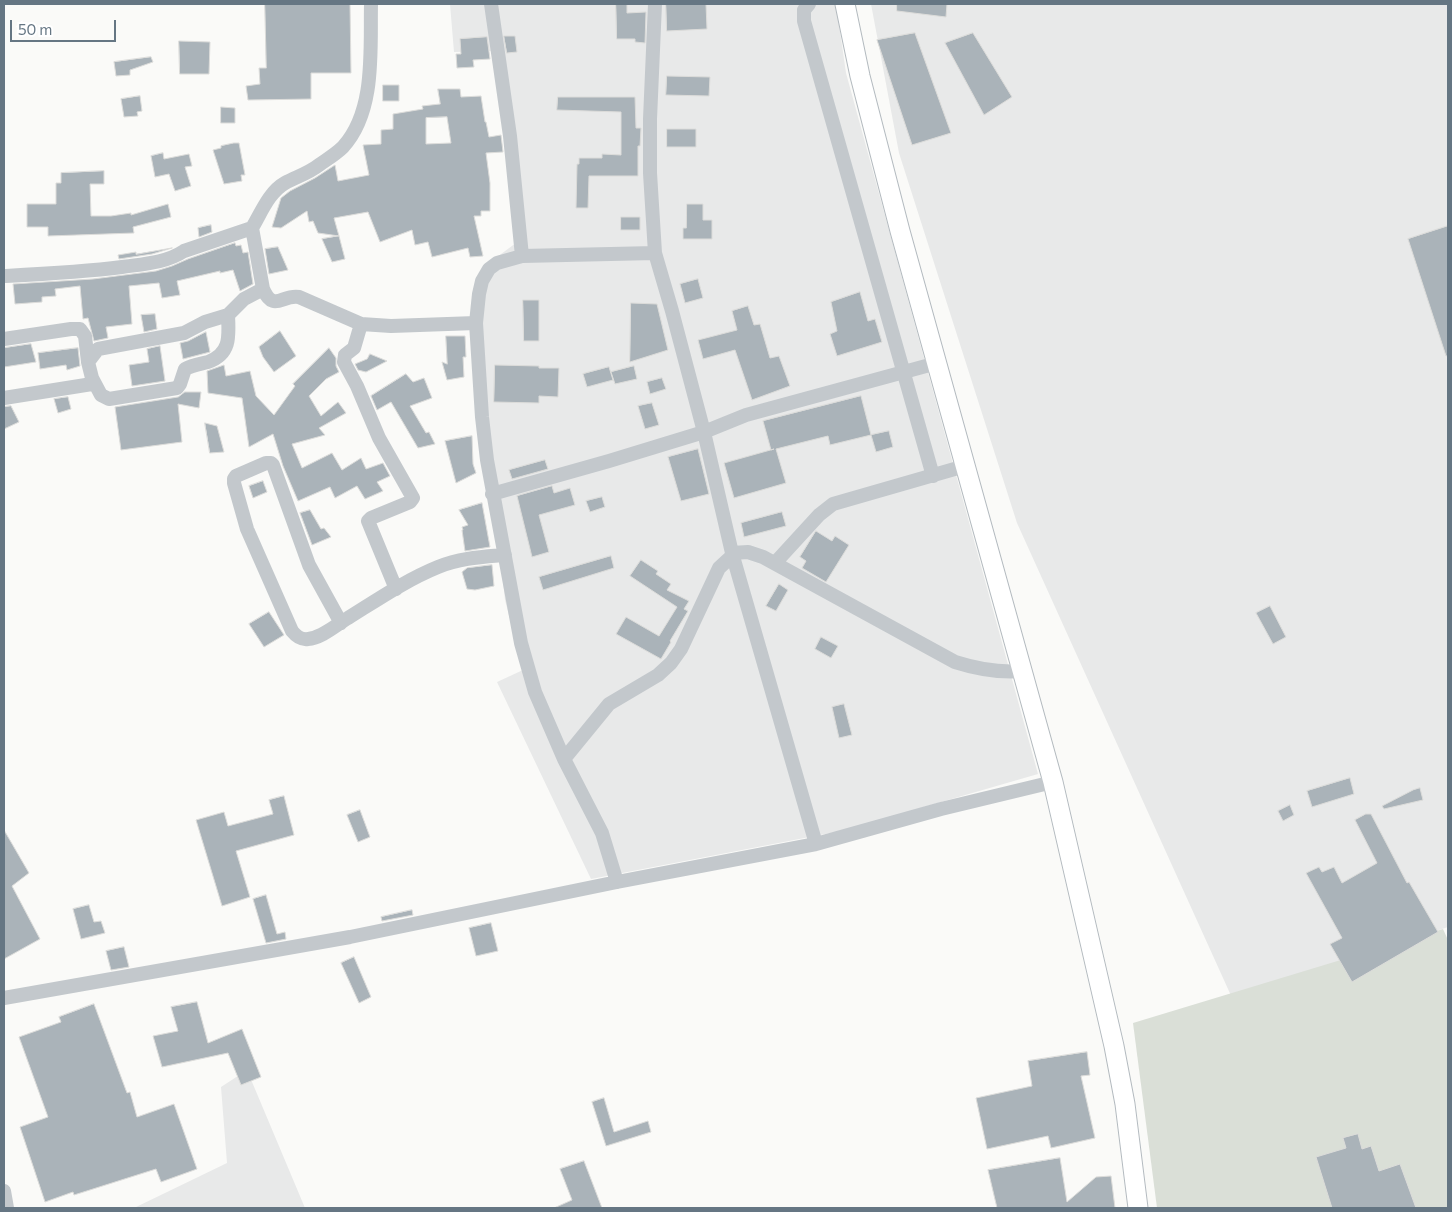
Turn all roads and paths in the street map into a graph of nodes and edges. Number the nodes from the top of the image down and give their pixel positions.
1 (371, 4) edge
2 (491, 4) edge
3 (655, 4) edge
4 (809, 4) edge
5 (845, 4) edge
6 (252, 228) junction
7 (655, 253) junction
8 (522, 256) junction
9 (4, 276) edge
10 (263, 289) junction
11 (228, 316) junction
12 (361, 324) junction
13 (476, 324) junction
14 (4, 339) edge
15 (88, 362) junction
16 (937, 363) junction
17 (904, 373) junction
18 (92, 378) junction
19 (4, 398) edge
20 (704, 432) junction
21 (965, 466) junction
22 (933, 476) junction
23 (492, 494) junction
24 (732, 553) junction
25 (505, 555) junction
26 (774, 564) junction
27 (396, 589) junction
28 (340, 623) junction
29 (1022, 672) junction
30 (564, 759) junction
31 (1053, 782) junction
32 (816, 844) junction
33 (617, 882) junction
34 (4, 998) edge
35 (4, 1191) edge
36 (7, 1208) edge
37 (1138, 1208) edge

1 - 6 street
2 - 8 street
3 - 7 street
4 - 17 street
5 - 16 street
6 - 9 street
6 - 10 street
7 - 8 street
7 - 20 street
8 - 13 street
10 - 11 street
10 - 12 street
11 - 15 street
11 - 18 street
12 - 13 street
12 - 27 street
13 - 23 street
14 - 15 street
15 - 18 street
16 - 17 street
16 - 21 street
17 - 20 street
17 - 22 street
18 - 19 street
20 - 23 street
20 - 24 street
21 - 22 street
21 - 29 street
22 - 26 street
23 - 25 street
24 - 26 street
24 - 30 street
24 - 32 street
25 - 27 street
25 - 30 street
26 - 29 street
27 - 28 street
28 - 28 street
29 - 31 street
30 - 33 street
31 - 32 street
31 - 37 street
32 - 33 street
33 - 34 street
35 - 36 street

